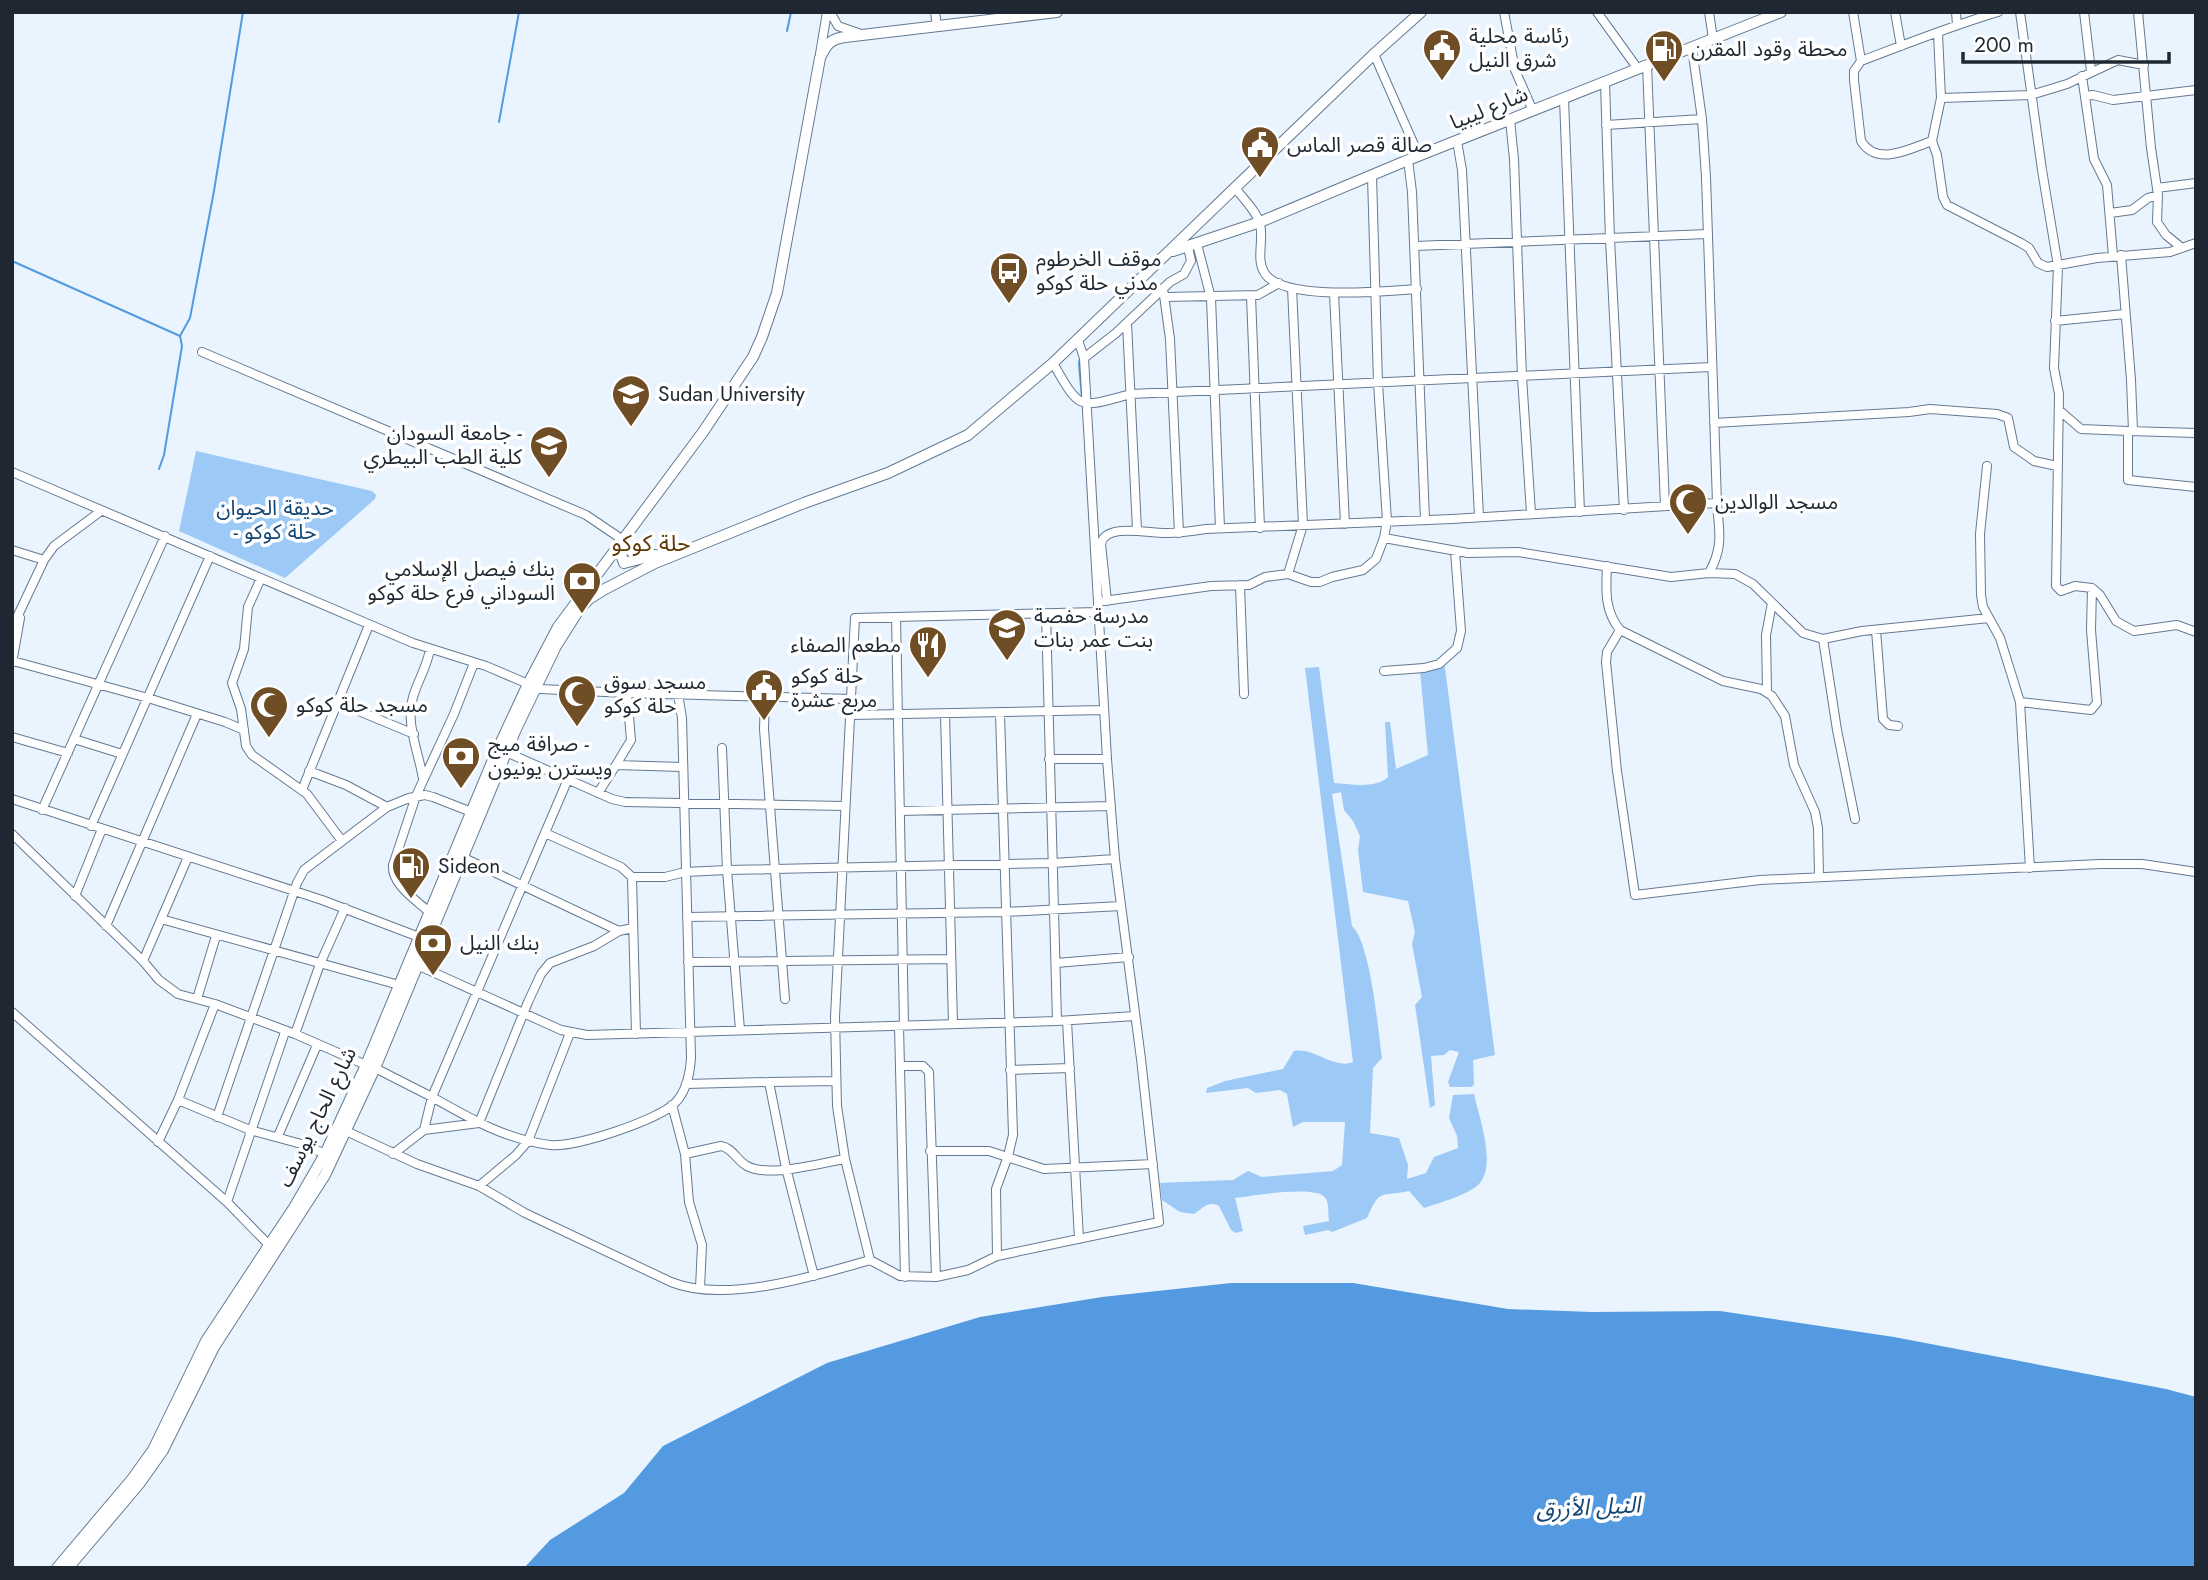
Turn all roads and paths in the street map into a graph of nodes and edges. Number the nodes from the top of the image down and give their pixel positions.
1 (828, 12) edge
2 (935, 12) edge
3 (957, 12) edge
4 (1057, 12) edge
5 (1413, 12) edge
6 (1421, 12) edge
7 (1504, 12) edge
8 (1597, 12) edge
9 (1709, 12) edge
10 (1782, 12) edge
11 (1853, 12) edge
12 (1895, 12) edge
13 (1956, 12) edge
14 (1998, 12) edge
15 (2020, 12) edge
16 (2084, 12) edge
17 (2138, 12) edge
18 (957, 24) junction
19 (1957, 24) junction
20 (937, 26) junction
21 (862, 34) junction
22 (1938, 34) junction
23 (1394, 36) junction
24 (1713, 39) junction
25 (1900, 46) junction
26 (1692, 48) junction
27 (1374, 54) junction
28 (820, 58) junction
29 (1861, 61) junction
30 (2144, 65) junction
31 (1642, 67) junction
32 (2091, 71) junction
33 (2082, 76) junction
34 (1605, 82) junction
35 (2196, 90) edge
36 (2031, 95) junction
37 (2146, 95) junction
38 (2085, 96) junction
39 (1564, 99) junction
40 (1941, 99) junction
41 (1534, 111) junction
42 (1702, 119) junction
43 (1510, 120) junction
44 (1648, 124) junction
45 (1606, 125) junction
46 (1932, 141) junction
47 (1457, 142) junction
48 (1413, 158) junction
49 (1372, 176) junction
50 (2196, 183) edge
51 (1236, 188) junction
52 (2158, 192) junction
53 (2110, 213) junction
54 (1260, 222) junction
55 (1707, 234) junction
56 (1652, 236) junction
57 (1610, 239) junction
58 (1569, 240) junction
59 (1517, 243) junction
60 (2196, 243) edge
61 (1193, 245) junction
62 (1465, 245) junction
63 (1415, 247) junction
64 (2182, 248) junction
65 (1170, 251) junction
66 (2117, 256) junction
67 (2058, 266) junction
68 (1279, 283) junction
69 (1163, 288) junction
70 (1292, 288) junction
71 (1417, 289) junction
72 (1375, 291) junction
73 (1334, 293) junction
74 (1251, 296) junction
75 (1166, 297) junction
76 (1210, 298) junction
77 (2125, 314) junction
78 (2055, 321) junction
79 (1127, 323) junction
80 (1078, 340) junction
81 (202, 352) dead end
82 (1084, 358) junction
83 (1053, 363) junction
84 (1712, 368) junction
85 (1658, 370) junction
86 (1617, 372) junction
87 (1575, 374) junction
88 (1522, 377) junction
89 (1472, 379) junction
90 (1420, 381) junction
91 (1378, 383) junction
92 (1337, 385) junction
93 (1296, 387) junction
94 (1255, 390) junction
95 (1214, 391) junction
96 (1172, 392) junction
97 (1131, 394) junction
98 (1086, 404) junction
99 (2059, 410) junction
100 (1714, 423) junction
101 (2130, 431) junction
102 (2196, 433) edge
103 (1987, 466) dead end
104 (2057, 466) junction
105 (12, 472) edge
106 (2196, 488) edge
107 (1717, 503) junction
108 (1665, 506) junction
109 (1623, 510) junction
110 (101, 511) junction
111 (1580, 512) junction
112 (1531, 513) junction
113 (1479, 517) junction
114 (1425, 520) junction
115 (1387, 522) junction
116 (1345, 524) junction
117 (1303, 525) junction
118 (1220, 528) junction
119 (1260, 528) junction
120 (1137, 530) junction
121 (1179, 533) junction
122 (165, 536) junction
123 (626, 536) junction
124 (1384, 538) junction
125 (12, 550) edge
126 (1454, 551) junction
127 (210, 556) junction
128 (671, 556) junction
129 (44, 559) junction
130 (1607, 566) junction
131 (1709, 573) junction
132 (1288, 575) junction
133 (261, 578) junction
134 (1240, 585) junction
135 (2092, 588) junction
136 (1107, 601) junction
137 (1097, 602) junction
138 (1772, 603) junction
139 (22, 607) junction
140 (1097, 612) junction
141 (1046, 614) junction
142 (896, 617) junction
143 (1989, 618) junction
144 (369, 625) junction
145 (12, 628) edge
146 (1620, 630) junction
147 (1875, 630) junction
148 (2196, 632) edge
149 (1823, 639) junction
150 (430, 649) junction
151 (13, 662) edge
152 (474, 663) junction
153 (1384, 671) dead end
154 (97, 684) junction
155 (532, 685) junction
156 (1767, 691) junction
157 (627, 694) junction
158 (678, 694) junction
159 (1244, 694) dead end
160 (765, 696) junction
161 (148, 698) junction
162 (851, 699) junction
163 (337, 702) junction
164 (2020, 702) junction
165 (1048, 710) junction
166 (1104, 710) junction
167 (1000, 713) junction
168 (197, 714) junction
169 (945, 714) junction
170 (851, 715) junction
171 (897, 715) junction
172 (1898, 726) dead end
173 (244, 730) junction
174 (414, 734) junction
175 (12, 737) edge
176 (74, 739) junction
177 (722, 748) dead end
178 (506, 752) junction
179 (68, 753) junction
180 (122, 754) junction
181 (1049, 759) junction
182 (1107, 760) junction
183 (616, 765) junction
184 (682, 767) junction
185 (309, 771) junction
186 (423, 779) junction
187 (568, 779) junction
188 (302, 790) junction
189 (598, 793) junction
190 (416, 796) junction
191 (12, 799) edge
192 (683, 804) junction
193 (724, 805) junction
194 (770, 806) junction
195 (845, 806) junction
196 (1051, 806) junction
197 (1111, 806) junction
198 (387, 807) junction
199 (1002, 808) junction
200 (42, 810) junction
201 (948, 810) junction
202 (900, 811) junction
203 (475, 814) junction
204 (1855, 819) dead end
205 (92, 825) junction
206 (102, 829) junction
207 (545, 833) junction
208 (12, 834) edge
209 (342, 841) junction
210 (142, 842) junction
211 (188, 857) junction
212 (462, 857) junction
213 (1115, 859) junction
214 (1054, 863) junction
215 (1003, 864) junction
216 (948, 865) junction
217 (900, 867) junction
218 (2030, 868) junction
219 (775, 869) junction
220 (842, 869) junction
221 (727, 870) junction
222 (685, 872) junction
223 (2196, 872) edge
224 (1819, 876) junction
225 (632, 877) junction
226 (523, 884) junction
227 (296, 891) junction
228 (75, 896) junction
229 (1121, 906) junction
230 (345, 908) junction
231 (1053, 908) junction
232 (429, 912) junction
233 (1004, 912) junction
234 (902, 913) junction
235 (840, 914) junction
236 (950, 914) junction
237 (778, 916) junction
238 (731, 917) junction
239 (687, 918) junction
240 (161, 919) junction
241 (106, 926) junction
242 (633, 928) junction
243 (619, 931) junction
244 (216, 936) junction
245 (419, 937) junction
246 (275, 952) junction
247 (1129, 957) junction
248 (902, 959) junction
249 (951, 959) junction
250 (838, 960) junction
251 (143, 961) junction
252 (780, 961) junction
253 (688, 962) junction
254 (734, 962) junction
255 (1056, 963) junction
256 (320, 964) junction
257 (417, 965) junction
258 (399, 985) junction
259 (477, 991) junction
260 (197, 999) junction
261 (785, 999) dead end
262 (215, 1004) junction
263 (12, 1012) edge
264 (524, 1012) junction
265 (1135, 1016) junction
266 (251, 1017) junction
267 (1062, 1021) junction
268 (1008, 1023) junction
269 (953, 1024) junction
270 (902, 1026) junction
271 (835, 1027) junction
272 (740, 1030) junction
273 (285, 1032) junction
274 (570, 1033) junction
275 (689, 1033) junction
276 (295, 1034) junction
277 (636, 1034) junction
278 (317, 1045) junction
279 (370, 1066) junction
280 (901, 1066) junction
281 (1070, 1068) junction
282 (1010, 1070) junction
283 (836, 1081) junction
284 (769, 1082) junction
285 (686, 1084) junction
286 (432, 1097) junction
287 (177, 1100) junction
288 (673, 1105) junction
289 (216, 1117) junction
290 (478, 1122) junction
291 (250, 1130) junction
292 (424, 1130) junction
293 (346, 1131) junction
294 (278, 1136) junction
295 (528, 1141) junction
296 (159, 1142) junction
297 (930, 1151) junction
298 (325, 1154) junction
299 (393, 1154) junction
300 (685, 1154) junction
301 (1008, 1156) junction
302 (845, 1159) junction
303 (1153, 1164) junction
304 (786, 1168) junction
305 (1076, 1168) junction
306 (479, 1186) junction
307 (227, 1202) junction
308 (1079, 1239) junction
309 (269, 1245) junction
310 (998, 1256) junction
311 (870, 1260) junction
312 (814, 1276) junction
313 (905, 1277) junction
314 (936, 1277) junction
315 (700, 1288) junction
316 (57, 1568) edge
317 (68, 1568) edge

1 - 21 street
1 - 28 street
2 - 20 street
3 - 18 street
4 - 18 main road
5 - 23 main road
6 - 23 main road
7 - 41 street
8 - 31 street
9 - 24 street
10 - 24 main road, شارع ليبيا
11 - 29 street
12 - 25 street
13 - 19 street
14 - 19 street
15 - 36 street
16 - 32 street
17 - 30 street
18 - 20 main road
19 - 22 street
20 - 21 main road
21 - 28 main road
22 - 25 street
22 - 40 street
23 - 27 main road
24 - 26 main road, شارع ليبيا
25 - 29 street
26 - 31 main road, شارع ليبيا
26 - 42 street
27 - 48 street
27 - 51 main road
28 - 123 main road
29 - 46 street
30 - 32 street
30 - 37 street
31 - 34 main road, شارع ليبيا
31 - 44 street
32 - 33 street
33 - 36 street
33 - 38 street
34 - 39 main road, شارع ليبيا
34 - 45 street
35 - 37 street
36 - 40 street
36 - 67 street
37 - 38 street
37 - 52 street
38 - 53 street
39 - 41 main road, شارع ليبيا
39 - 58 street
40 - 46 street
41 - 43 main road, شارع ليبيا
42 - 44 street
42 - 55 street
43 - 47 main road, شارع ليبيا
43 - 59 street
44 - 45 street
44 - 56 street
45 - 57 street
46 - 67 street
47 - 48 main road, شارع ليبيا
47 - 62 street
48 - 49 main road, شارع ليبيا
48 - 63 street
49 - 54 main road, شارع ليبيا
49 - 72 street
50 - 52 street
51 - 54 street
51 - 65 main road
52 - 53 street
52 - 64 street
53 - 66 street
54 - 61 main road, شارع ليبيا
54 - 68 street
55 - 56 street
55 - 84 street
56 - 57 street
56 - 85 street
57 - 58 street
57 - 86 street
58 - 59 street
58 - 87 street
59 - 62 street
59 - 88 street
60 - 64 street
61 - 65 main road, شارع ليبيا
61 - 69 street
61 - 76 street
62 - 63 street
62 - 89 street
63 - 71 street
64 - 66 street
65 - 80 main road
66 - 67 street
66 - 77 street
67 - 78 street
68 - 70 street
68 - 74 street
69 - 75 street
69 - 79 street
70 - 73 street
70 - 93 street
71 - 72 street
71 - 90 street
72 - 73 street
72 - 91 street
73 - 92 street
74 - 76 street
74 - 94 street
75 - 76 street
75 - 96 street
76 - 95 street
77 - 78 street
77 - 101 street
78 - 99 street
79 - 82 street
79 - 97 street
80 - 82 street
80 - 83 main road
81 - 123 street
82 - 98 street
83 - 98 street
83 - 128 main road
84 - 85 street
84 - 100 street
85 - 86 street
85 - 108 street
86 - 87 street
86 - 109 street
87 - 88 street
87 - 111 street
88 - 89 street
88 - 112 street
89 - 90 street
89 - 113 street
90 - 91 street
90 - 114 street
91 - 92 street
91 - 115 street
92 - 93 street
92 - 116 street
93 - 94 street
93 - 117 street
94 - 95 street
94 - 119 street
95 - 96 street
95 - 118 street
96 - 97 street
96 - 121 street
97 - 98 street
97 - 120 street
98 - 137 street
99 - 101 street
99 - 104 street
100 - 104 street
100 - 107 street
101 - 102 street
101 - 106 street
103 - 143 street
104 - 135 street
105 - 110 street
107 - 108 street
107 - 131 street
108 - 109 street
109 - 111 street
110 - 122 street
110 - 129 street
111 - 112 street
112 - 113 street
113 - 114 street
114 - 115 street
115 - 116 street
115 - 124 street
116 - 117 street
117 - 119 street
117 - 132 street
118 - 119 street
118 - 121 street
120 - 121 street
120 - 136 street
122 - 127 street
122 - 154 street
123 - 128 main road
123 - 155 main road
124 - 126 street
124 - 132 street
125 - 129 street
126 - 130 street
126 - 153 street
127 - 133 street
127 - 161 street
128 - 155 main road
129 - 139 street
130 - 131 street
130 - 146 street
131 - 138 street
132 - 134 street
133 - 144 street
133 - 173 street
134 - 136 street
134 - 159 street
135 - 148 street
135 - 164 street
136 - 137 street
137 - 140 street
138 - 149 street
138 - 156 street
139 - 145 street
139 - 151 street
140 - 141 street
140 - 166 street
141 - 142 street
141 - 165 street
142 - 162 street
142 - 171 street
143 - 147 street
143 - 164 street
144 - 150 street
144 - 163 street
146 - 156 street
146 - 224 street
147 - 149 street
147 - 172 street
149 - 204 street
150 - 152 street
150 - 174 street
151 - 154 street
152 - 155 street
152 - 186 street
154 - 161 street
154 - 176 street
155 - 157 street
155 - 178 main road, شارع الحاج يوسف
155 - 203 main road, شارع الحاج يوسف
156 - 224 street
157 - 158 street
157 - 183 street
158 - 160 street
158 - 184 street
160 - 162 street
160 - 194 street
161 - 168 street
161 - 180 street
162 - 170 street
163 - 174 street
163 - 185 street
164 - 218 street
165 - 166 street
165 - 167 street
165 - 181 street
166 - 182 street
167 - 169 street
167 - 199 street
168 - 173 street
168 - 210 street
169 - 171 street
169 - 201 street
170 - 171 street
170 - 195 street
171 - 202 street
173 - 188 street
174 - 186 street
175 - 179 street
176 - 179 street
176 - 180 street
177 - 193 street
178 - 187 street
178 - 203 main road, شارع الحاج يوسف
179 - 200 street
180 - 205 street
181 - 182 street
181 - 196 street
182 - 197 street
183 - 184 street
183 - 189 street
184 - 192 street
185 - 188 street
185 - 198 street
186 - 190 street
187 - 189 street
187 - 207 street
188 - 209 street
189 - 192 street
190 - 198 street
190 - 203 street
190 - 232 street
191 - 200 street
192 - 193 street
192 - 222 street
193 - 194 street
193 - 221 street
194 - 195 street
194 - 219 street
195 - 220 street
196 - 197 street
196 - 199 street
196 - 214 street
197 - 213 street
198 - 209 street
199 - 201 street
199 - 215 street
200 - 205 street
201 - 202 street
201 - 216 street
202 - 217 street
203 - 212 main road, شارع الحاج يوسف
203 - 232 main road, شارع الحاج يوسف
205 - 206 street
206 - 210 street
206 - 228 street
207 - 225 street
207 - 226 street
208 - 228 street
209 - 227 street
210 - 211 street
210 - 241 street
211 - 227 street
211 - 240 street
212 - 226 street
212 - 257 main road, شارع الحاج يوسف
213 - 214 street
213 - 229 street
214 - 215 street
214 - 231 street
215 - 216 street
215 - 233 street
216 - 217 street
216 - 236 street
217 - 220 street
217 - 234 street
218 - 223 street
218 - 224 street
219 - 220 street
219 - 221 street
219 - 237 street
220 - 235 street
221 - 222 street
221 - 238 street
222 - 225 street
222 - 239 street
225 - 242 street
226 - 243 street
226 - 259 street
227 - 230 street
227 - 246 street
228 - 241 street
229 - 231 street
229 - 247 street
230 - 245 street
230 - 256 street
231 - 233 street
231 - 255 street
232 - 245 main road, شارع الحاج يوسف
233 - 236 street
233 - 268 street
234 - 235 street
234 - 236 street
234 - 248 street
235 - 237 street
235 - 250 street
236 - 249 street
237 - 238 street
237 - 252 street
238 - 239 street
238 - 254 street
239 - 253 street
240 - 244 street
240 - 251 street
241 - 251 street
242 - 243 street
242 - 277 street
243 - 264 street
244 - 246 street
244 - 260 street
245 - 258 main road, شارع الحاج يوسف
246 - 256 street
246 - 266 street
247 - 255 street
247 - 265 street
248 - 249 street
248 - 250 street
248 - 270 street
249 - 269 street
250 - 252 street
250 - 271 street
251 - 260 street
252 - 254 street
252 - 261 street
253 - 254 street
253 - 275 street
254 - 272 street
255 - 267 street
256 - 258 street
256 - 276 street
257 - 259 street
257 - 279 main road, شارع الحاج يوسف
258 - 279 main road, شارع الحاج يوسف
259 - 264 street
259 - 286 street
260 - 262 street
262 - 266 street
262 - 287 street
263 - 296 street
264 - 274 street
264 - 290 street
265 - 267 street
265 - 303 street
266 - 273 street
266 - 289 street
267 - 268 street
267 - 281 street
268 - 269 street
268 - 282 street
269 - 270 street
270 - 271 street
270 - 280 street
271 - 272 street
271 - 283 street
272 - 275 street
273 - 276 street
273 - 291 street
274 - 277 street
274 - 295 street
275 - 277 street
275 - 285 street
276 - 278 street
278 - 279 street
278 - 294 street
279 - 286 street
279 - 293 main road, شارع الحاج يوسف
279 - 298 main road, شارع الحاج يوسف
280 - 297 street
280 - 313 street
281 - 282 street
281 - 305 street
282 - 301 street
283 - 284 street
283 - 302 street
284 - 285 street
284 - 304 street
285 - 288 street
286 - 290 street
286 - 292 street
287 - 289 street
287 - 296 street
288 - 295 street
288 - 300 street
289 - 291 street
290 - 292 street
290 - 295 street
291 - 294 street
291 - 307 street
292 - 299 street
293 - 299 street
293 - 317 main road, شارع الحاج يوسف
294 - 298 street
295 - 306 street
296 - 307 street
297 - 301 street
297 - 314 street
298 - 309 main road, شارع الحاج يوسف
299 - 306 street
300 - 304 street
300 - 315 street
301 - 305 street
301 - 310 street
302 - 304 street
302 - 311 street
303 - 305 street
303 - 308 street
304 - 312 street
305 - 308 street
306 - 315 street
307 - 309 street
308 - 310 street
309 - 316 main road, شارع الحاج يوسف
310 - 314 street
311 - 312 street
311 - 313 street
312 - 315 street
313 - 314 street

